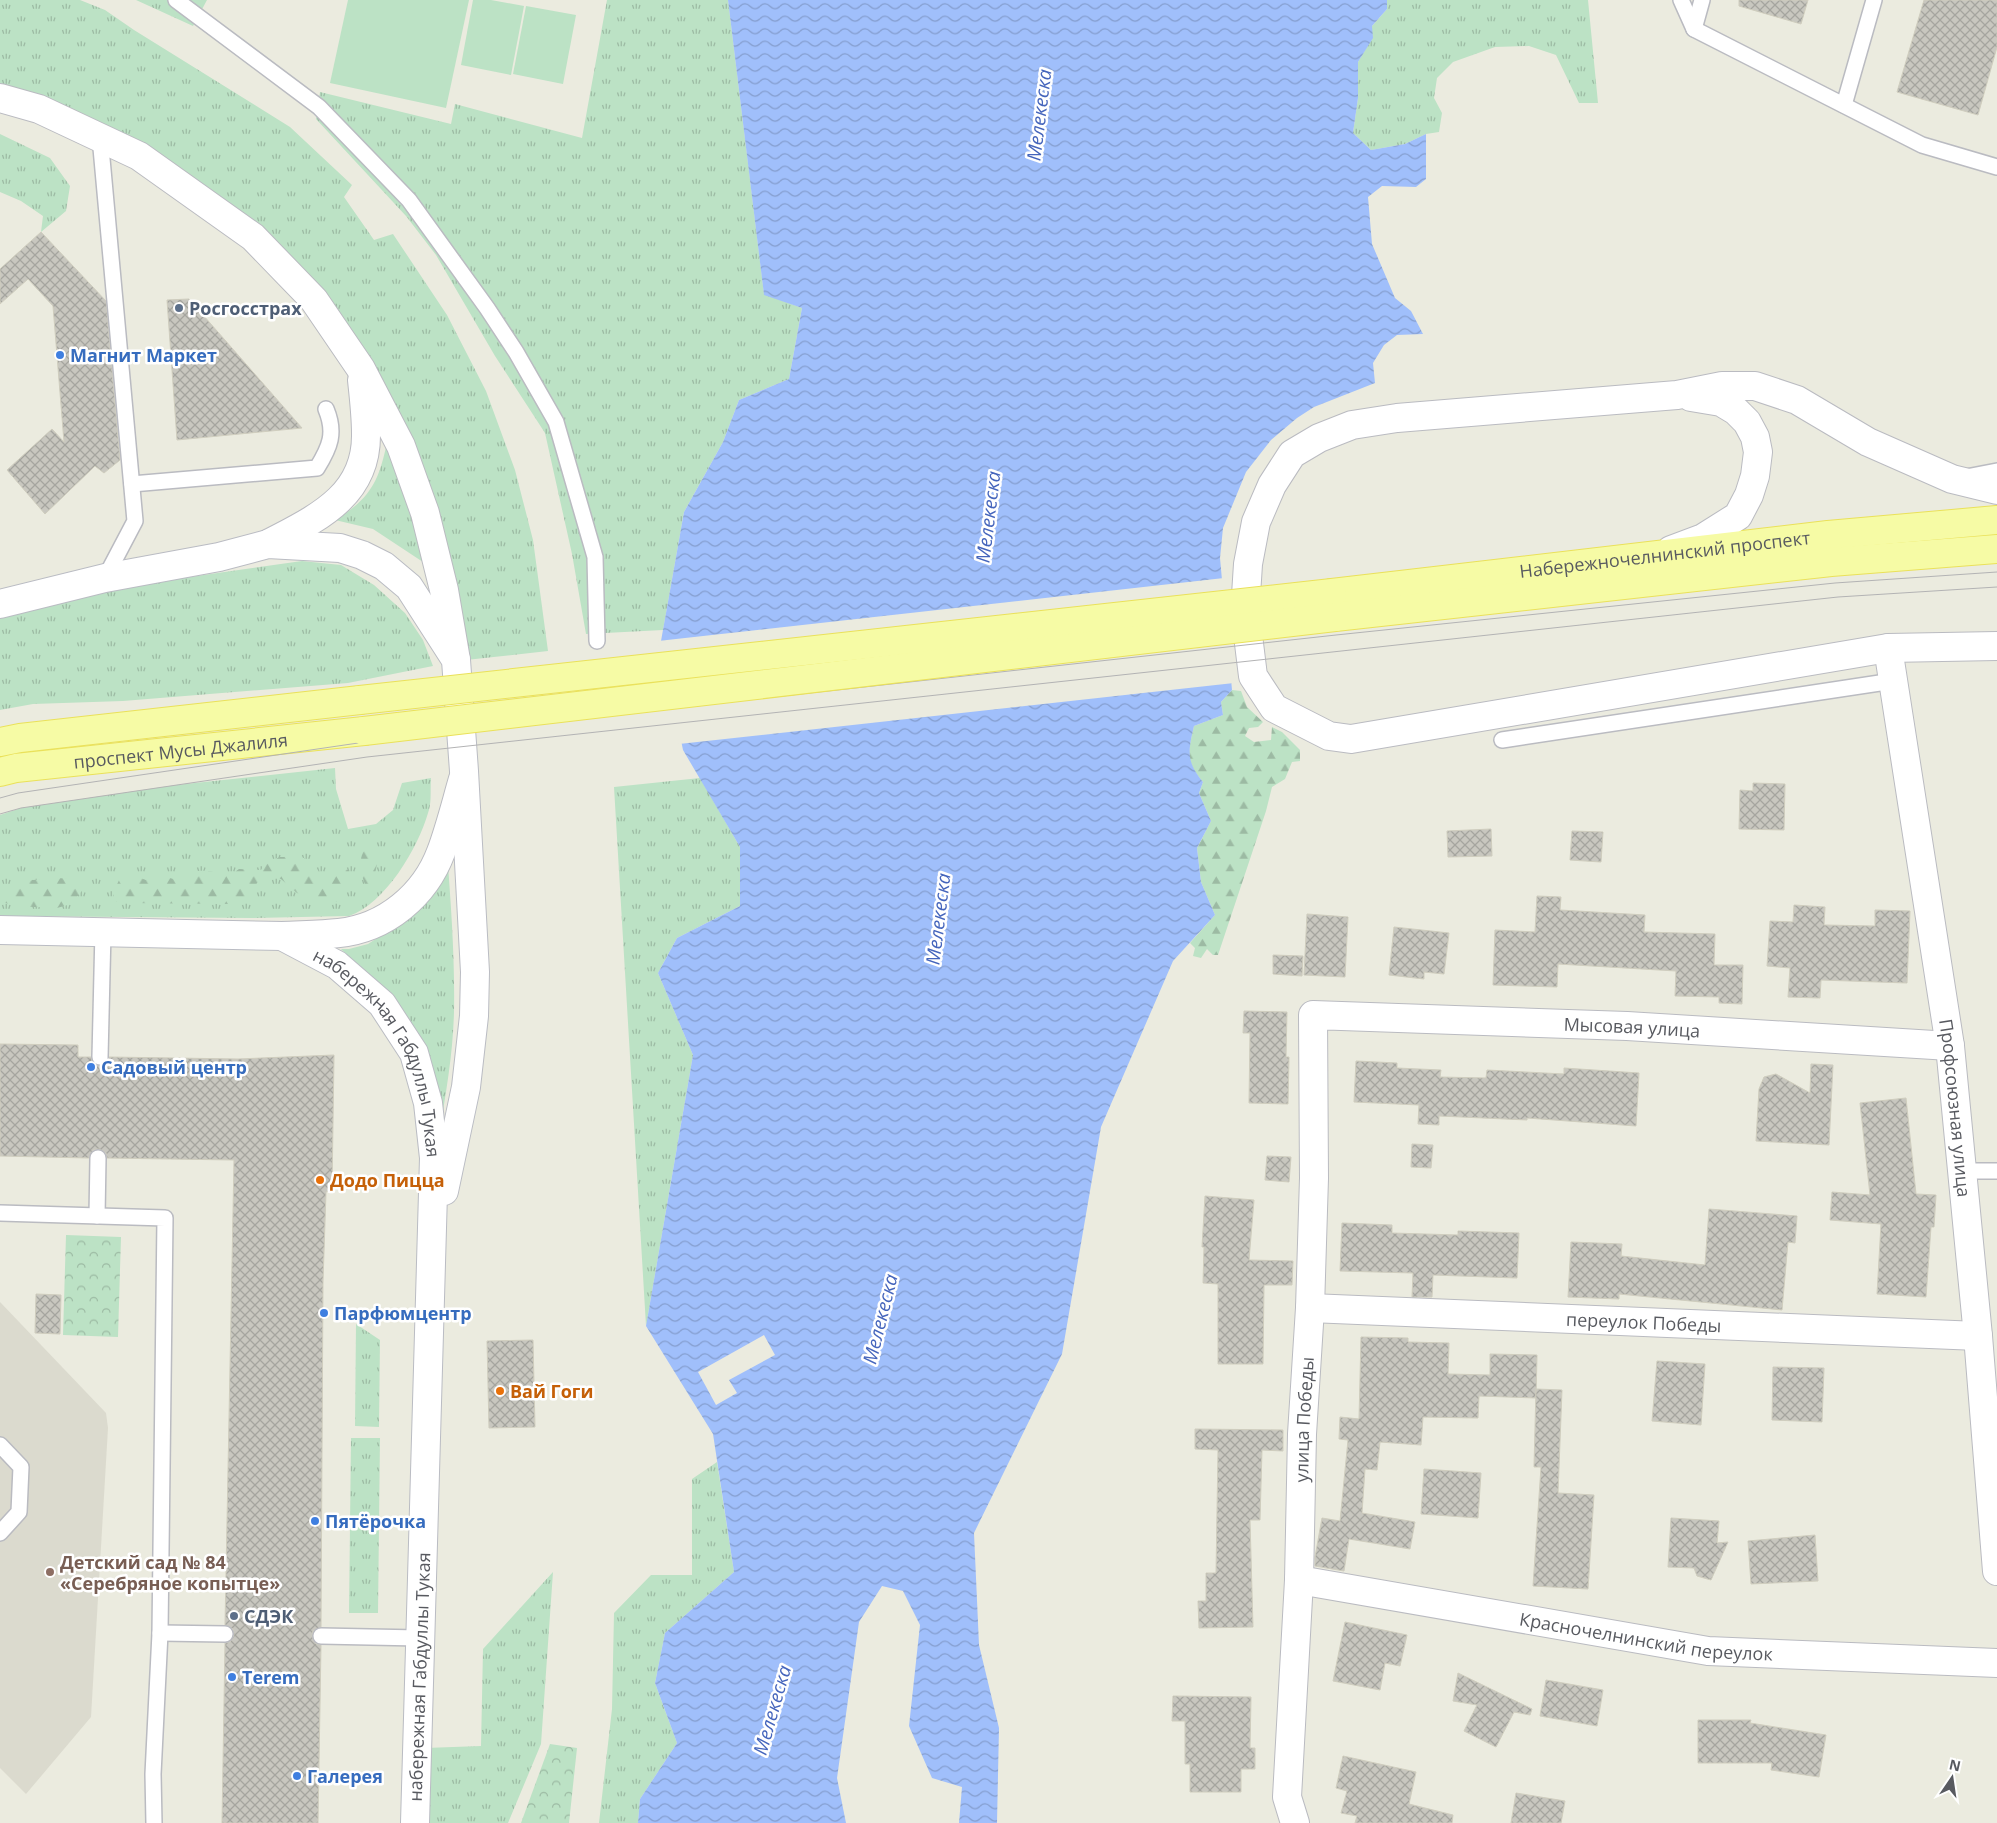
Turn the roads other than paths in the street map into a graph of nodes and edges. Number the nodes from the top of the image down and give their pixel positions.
1 (176, 0) edge
2 (1681, 0) edge
3 (1702, 0) edge
4 (1874, 0) edge
5 (1694, 29) junction
6 (0, 98) edge
7 (1844, 105) junction
8 (100, 137) junction
9 (1997, 167) edge
10 (361, 369) junction
11 (1677, 395) junction
12 (326, 409) dead end
13 (1997, 471) edge
14 (1952, 479) junction
15 (132, 484) junction
16 (1997, 490) edge
17 (1997, 520) edge
18 (268, 544) junction
19 (1997, 549) edge
20 (1659, 555) junction
21 (105, 578) junction
22 (0, 604) edge
23 (1333, 605) junction
24 (597, 641) dead end
25 (1997, 646) edge
26 (1888, 648) junction
27 (456, 660) junction
28 (1893, 681) junction
29 (1502, 740) dead end
30 (0, 742) edge
31 (0, 772) edge
32 (464, 777) junction
33 (0, 930) edge
34 (103, 931) junction
35 (282, 936) junction
36 (1313, 1015) joint
37 (1950, 1046) junction
38 (100, 1057) dead end
39 (98, 1158) dead end
40 (1962, 1171) junction
41 (1997, 1171) edge
42 (0, 1213) edge
43 (97, 1216) junction
44 (430, 1243) junction
45 (1310, 1308) junction
46 (1978, 1336) junction
47 (0, 1445) edge
48 (0, 1533) edge
49 (1997, 1571) edge
50 (1299, 1580) junction
51 (160, 1632) junction
52 (225, 1634) dead end
53 (321, 1636) dead end
54 (419, 1638) junction
55 (1997, 1663) edge
56 (154, 1823) edge
57 (415, 1823) edge
58 (1295, 1823) edge

1 - 24 lane
2 - 5 lane
3 - 5 lane
4 - 7 lane
5 - 7 lane
6 - 8 street
7 - 9 lane
8 - 10 street
8 - 15 lane
10 - 18 street
10 - 27 street
11 - 14 street
11 - 20 street
11 - 26 street
12 - 15 lane
13 - 14 lane
14 - 16 street
15 - 21 lane
17 - 20 main road, Набережночелнинский проспект
18 - 21 street
18 - 27 street
19 - 23 main road, Набережночелнинский проспект
20 - 23 main road, Набережночелнинский проспект
21 - 22 street
23 - 30 main road, проспект Мусы Джалиля, bridge
23 - 31 main road, проспект Мусы Джалиля, bridge
25 - 26 street
26 - 28 street, Профсоюзная улица
27 - 32 street
28 - 29 lane
28 - 37 street, Профсоюзная улица
32 - 35 street
32 - 44 street
33 - 34 street
34 - 35 street
34 - 38 lane
35 - 44 street, набережная Габдуллы Тукая
36 - 37 street, Мысовая улица
36 - 45 street, улица Победы
37 - 40 street, Профсоюзная улица
39 - 43 lane
40 - 41 lane
40 - 46 street, Профсоюзная улица
42 - 43 lane
43 - 51 lane
44 - 54 street, набережная Габдуллы Тукая
45 - 46 street, переулок Победы
45 - 50 street, улица Победы
46 - 49 street, Профсоюзная улица
47 - 48 lane
50 - 55 street, Красночелнинский переулок
50 - 58 street, улица Победы
51 - 52 lane
51 - 56 lane
53 - 54 lane
54 - 57 street, набережная Габдуллы Тукая

